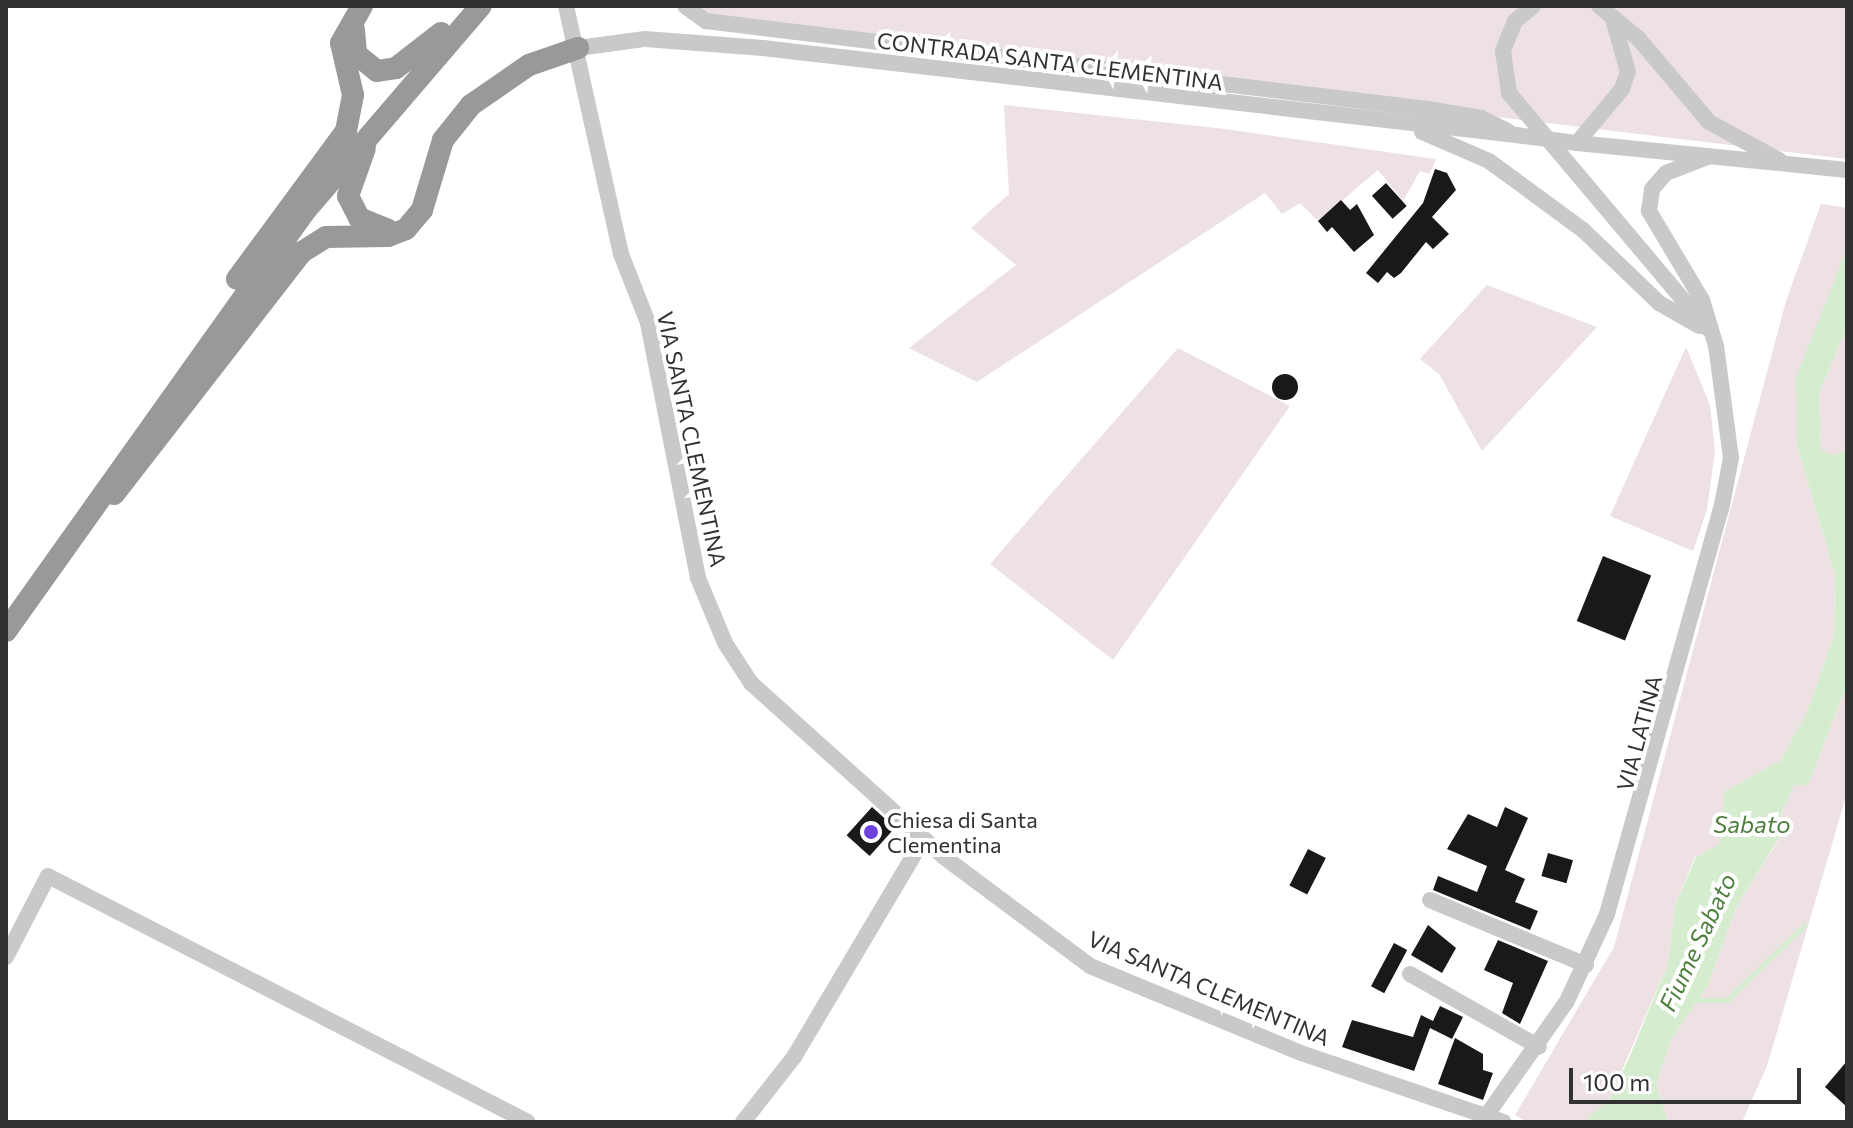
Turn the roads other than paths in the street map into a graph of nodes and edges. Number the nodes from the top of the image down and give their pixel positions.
1 (480, 6) edge
2 (566, 6) edge
3 (685, 6) edge
4 (1533, 6) edge
5 (361, 8) edge
6 (1605, 10) edge
7 (578, 48) junction
8 (387, 110) junction
9 (1408, 126) junction
10 (1516, 135) junction
11 (1577, 143) junction
12 (1710, 156) junction
13 (1787, 165) junction
14 (1847, 170) edge
15 (397, 233) junction
16 (1711, 332) junction
17 (205, 345) junction
18 (80, 524) junction
19 (6, 631) edge
20 (923, 840) junction
21 (1430, 900) dead end
22 (6, 957) edge
23 (1586, 965) junction
24 (1410, 974) dead end
25 (1539, 1047) junction
26 (1485, 1118) edge
27 (528, 1122) edge
28 (743, 1122) edge
29 (1504, 1122) edge

1 - 5 highway
1 - 8 highway
2 - 7 street, VIA SANTA CLEMENTINA
3 - 10 street, CONTRADA SANTA CLEMENTINA
4 - 16 street
5 - 17 highway
6 - 11 street
6 - 13 street
7 - 9 street, CONTRADA SANTA CLEMENTINA
7 - 15 highway
7 - 20 street, VIA SANTA CLEMENTINA
8 - 15 highway
8 - 17 highway
9 - 10 street, CONTRADA SANTA CLEMENTINA
9 - 16 street
10 - 11 street, CONTRADA SANTA CLEMENTINA, bridge
11 - 12 street, CONTRADA SANTA CLEMENTINA
12 - 13 street, CONTRADA SANTA CLEMENTINA
12 - 16 street, VIA LATINA
13 - 14 street, CONTRADA SANTA CLEMENTINA
15 - 18 highway
16 - 23 street, VIA LATINA
17 - 18 highway
18 - 19 highway
20 - 26 street, VIA SANTA CLEMENTINA
20 - 28 street
21 - 23 street
22 - 27 street
23 - 25 street, VIA LATINA
24 - 25 street
25 - 26 street, VIA LATINA
26 - 29 street, VIA SANTA CLEMENTINA

